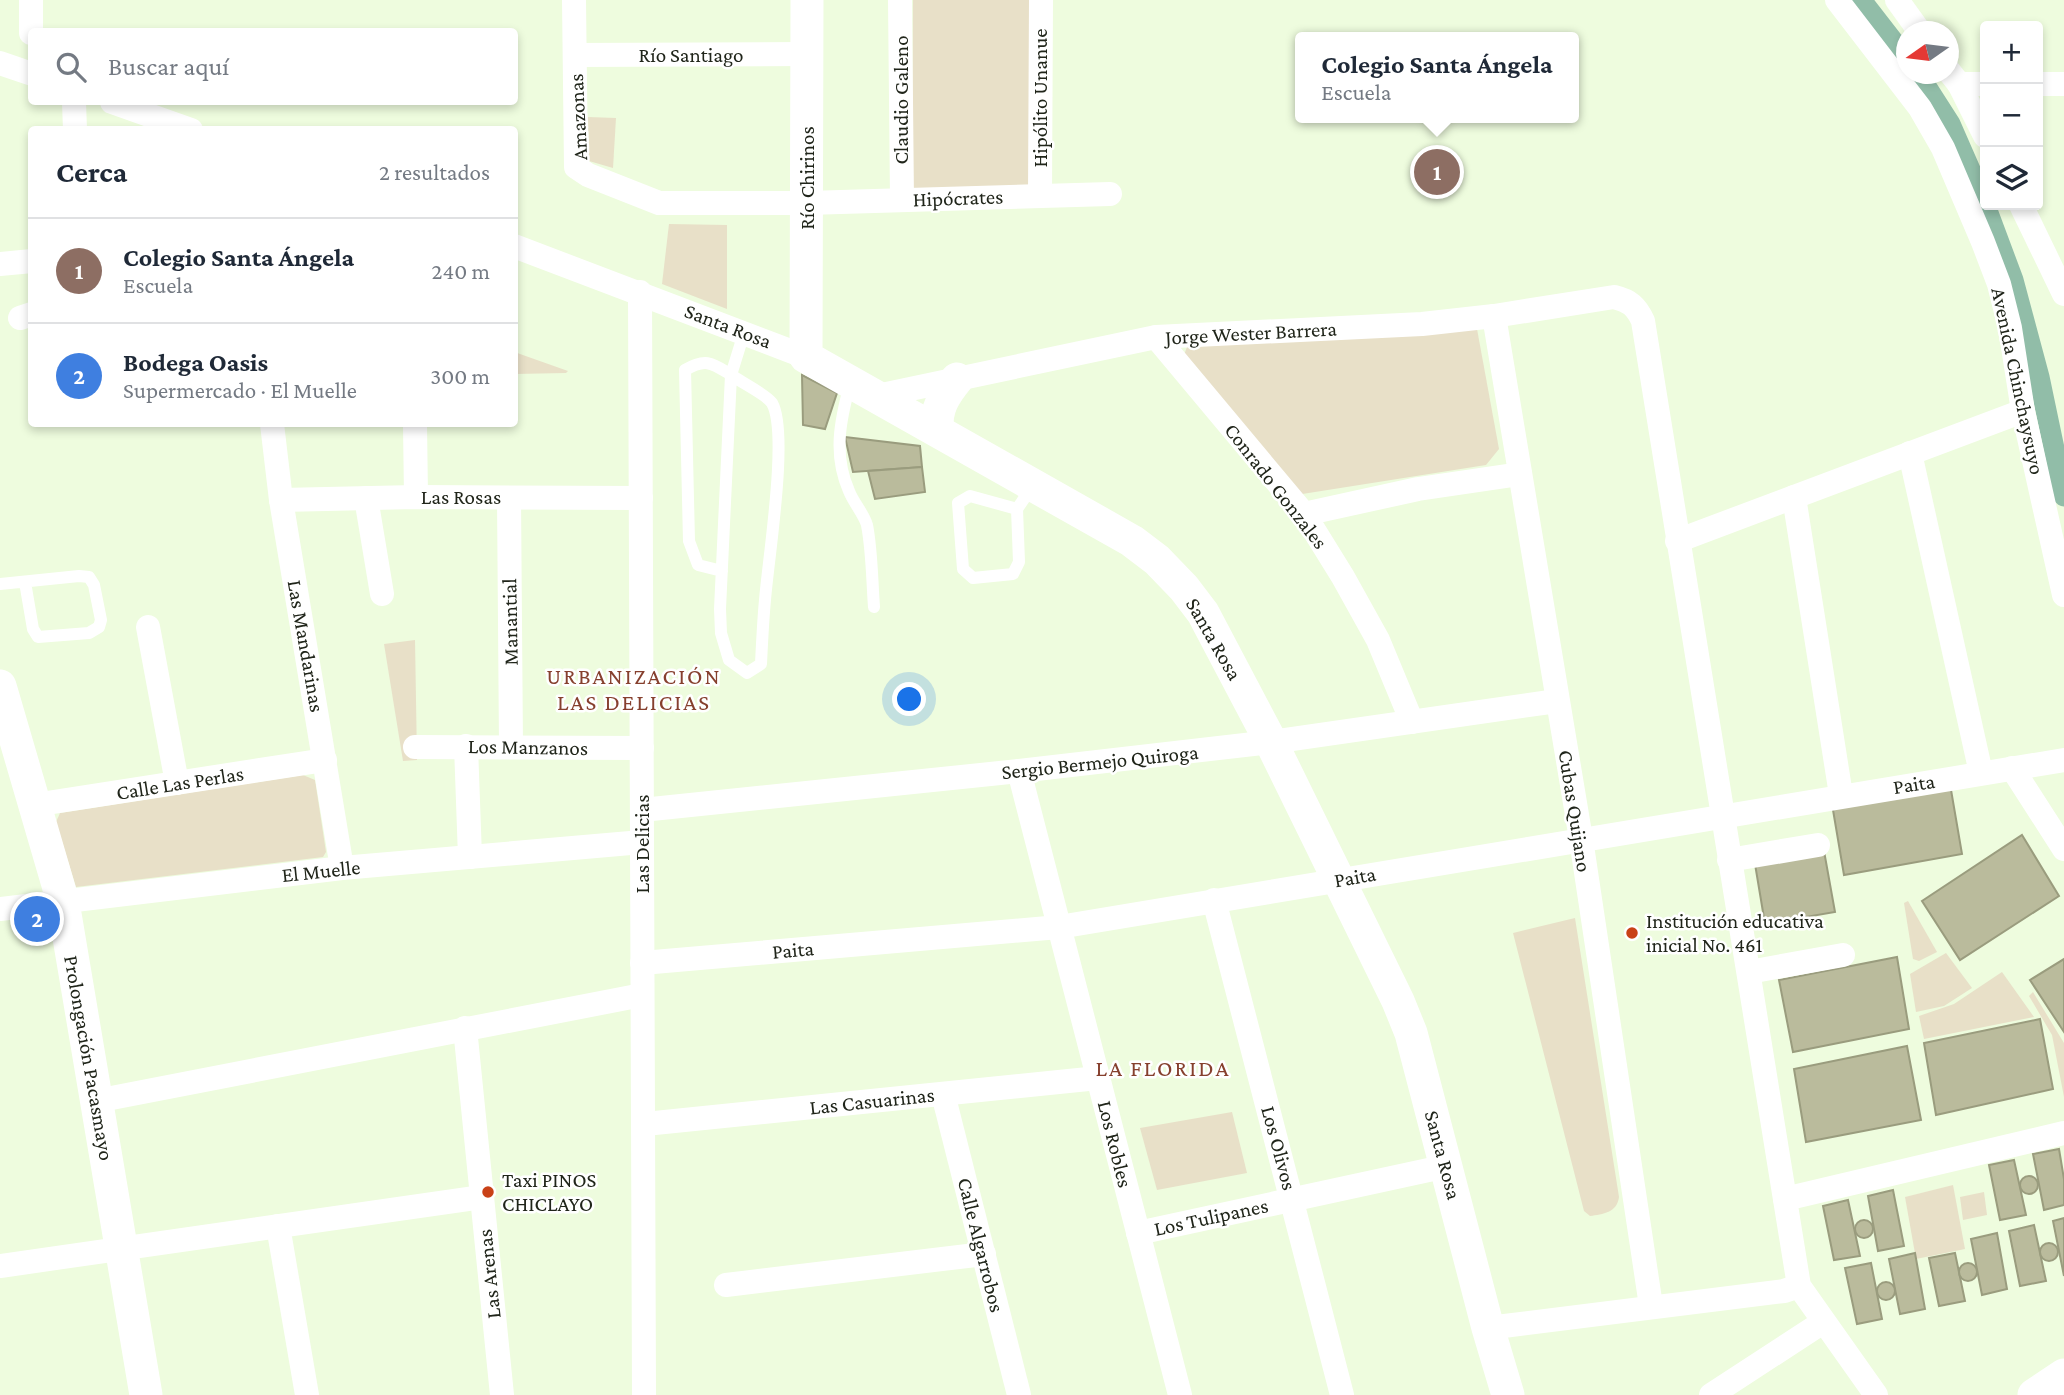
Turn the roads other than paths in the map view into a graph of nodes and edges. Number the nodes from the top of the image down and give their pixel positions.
1 (31, 0) edge
2 (574, 0) edge
3 (807, 0) edge
4 (900, 0) edge
5 (1041, 0) edge
6 (1837, 0) edge
7 (1897, 0) edge
8 (1912, 21) edge
9 (31, 28) edge
10 (807, 54) junction
11 (575, 55) junction
12 (0, 63) edge
13 (28, 73) edge
14 (1959, 78) edge
15 (1980, 83) edge
16 (1958, 84) edge
17 (2043, 84) edge
18 (2064, 84) edge
19 (74, 105) edge
20 (120, 105) edge
21 (75, 126) edge
22 (180, 126) edge
23 (1980, 126) edge
24 (1110, 194) dead end
25 (1040, 195) junction
26 (902, 200) junction
27 (807, 203) junction
28 (2024, 210) edge
29 (518, 247) edge
30 (28, 261) edge
31 (0, 264) edge
32 (2058, 266) edge
33 (640, 292) junction
34 (2064, 294) edge
35 (1494, 316) junction
36 (744, 333) junction
37 (1156, 337) junction
38 (806, 357) junction
39 (731, 375) junction
40 (957, 379) junction
41 (864, 388) junction
42 (2023, 411) junction
43 (272, 427) edge
44 (415, 427) edge
45 (937, 429) junction
46 (1910, 453) junction
47 (1520, 474) junction
48 (1026, 496) junction
49 (416, 497) junction
50 (1794, 497) junction
51 (366, 498) junction
52 (509, 498) junction
53 (641, 498) junction
54 (281, 500) junction
55 (1304, 514) junction
56 (1677, 541) junction
57 (722, 571) junction
58 (25, 582) junction
59 (0, 584) edge
60 (382, 594) dead end
61 (2064, 595) edge
62 (874, 607) dead end
63 (148, 627) dead end
64 (0, 686) edge
65 (1557, 701) junction
66 (1412, 722) junction
67 (1271, 742) junction
68 (466, 746) junction
69 (415, 747) dead end
70 (511, 747) junction
71 (642, 748) junction
72 (325, 760) junction
73 (2064, 760) edge
74 (2012, 768) junction
75 (1019, 771) junction
76 (1980, 773) junction
77 (177, 783) junction
78 (1841, 796) junction
79 (34, 805) junction
80 (642, 810) junction
81 (1721, 815) junction
82 (1581, 839) junction
83 (642, 842) junction
84 (1818, 845) dead end
85 (2064, 849) edge
86 (470, 857) junction
87 (1729, 860) junction
88 (342, 868) junction
89 (1337, 880) junction
90 (1214, 901) junction
91 (63, 902) junction
92 (0, 909) edge
93 (1059, 927) junction
94 (1843, 955) dead end
95 (642, 963) junction
96 (1749, 972) junction
97 (642, 995) junction
98 (465, 1028) junction
99 (1098, 1078) junction
100 (943, 1094) junction
101 (96, 1101) junction
102 (645, 1124) junction
103 (2064, 1133) edge
104 (1447, 1166) junction
105 (482, 1197) junction
106 (1292, 1199) junction
107 (1785, 1199) junction
108 (278, 1226) junction
109 (1138, 1233) junction
110 (121, 1249) junction
111 (984, 1254) junction
112 (0, 1266) edge
113 (726, 1285) dead end
114 (1799, 1286) junction
115 (1651, 1306) junction
116 (1823, 1322) junction
117 (1488, 1328) junction
118 (2064, 1375) edge
119 (146, 1395) edge
120 (307, 1395) edge
121 (502, 1395) edge
122 (645, 1395) edge
123 (1019, 1395) edge
124 (1180, 1395) edge
125 (1342, 1395) edge
126 (1508, 1395) edge
127 (1711, 1395) edge
128 (1876, 1395) edge
129 (2034, 1395) edge

1 - 9 street
2 - 11 street, Amazonas
3 - 10 street, Río Chirinos
4 - 26 street, Claudio Galeno
5 - 25 street, Hipólito Unanue
6 - 42 street, Avenida Chinchaysuyo
7 - 8 street
10 - 11 street, Río Santiago
10 - 27 street, Río Chirinos
11 - 27 street, Amazonas
12 - 13 street
14 - 15 street
16 - 23 street
17 - 18 street
19 - 21 street
20 - 22 street
24 - 25 street, Hipócrates
25 - 26 street, Hipócrates
26 - 27 street, Hipócrates
27 - 38 street, Río Chirinos
28 - 32 street
29 - 33 street, Santa Rosa
30 - 31 street
32 - 34 street
33 - 36 street, Santa Rosa
33 - 53 street, Las Delicias
35 - 37 street, Jorge Wester Barrera
35 - 47 street, Cubas Quijano
35 - 56 street, Jorge Wester Barrera
36 - 38 street, Santa Rosa
36 - 39 lane
37 - 40 street, Jorge Wester Barrera
37 - 55 street, Conrado Gonzales
38 - 41 street, Santa Rosa
39 - 57 lane
39 - 57 lane
39 - 57 lane
40 - 41 street, Jorge Wester Barrera
40 - 45 street
41 - 45 street, Santa Rosa
41 - 62 lane
42 - 46 street
42 - 61 street, Avenida Chinchaysuyo
43 - 54 street, Las Mandarinas
44 - 49 street
45 - 48 street, Santa Rosa
46 - 50 street
46 - 76 street
47 - 55 street
47 - 65 street, Cubas Quijano
48 - 48 lane
48 - 67 street, Santa Rosa
49 - 51 street, Las Rosas
49 - 52 street, Las Rosas
50 - 56 street
50 - 78 street
51 - 54 street, Las Rosas
51 - 60 street
52 - 53 street, Las Rosas
52 - 70 street, Manantial
53 - 71 street, Las Delicias
54 - 72 street, Las Mandarinas
55 - 66 street, Conrado Gonzales
56 - 81 street
58 - 58 lane
58 - 59 lane
63 - 77 street
64 - 79 street, Prolongación Pacasmayo
65 - 66 street, Sergio Bermejo Quiroga
65 - 82 street, Cubas Quijano
66 - 67 street, Sergio Bermejo Quiroga
67 - 75 street, Sergio Bermejo Quiroga
67 - 89 street, Santa Rosa
68 - 69 street, Los Manzanos
68 - 70 street, Los Manzanos
68 - 86 street
70 - 71 street, Los Manzanos
71 - 80 street, Las Delicias
72 - 77 street, Calle Las Perlas
72 - 88 street, Las Mandarinas
73 - 74 street, Paita
74 - 76 street, Paita
74 - 85 street
75 - 80 street, Sergio Bermejo Quiroga
75 - 93 street, Los Robles
76 - 78 street, Paita
77 - 79 street, Calle Las Perlas
78 - 81 street, Paita
79 - 91 street, Prolongación Pacasmayo
80 - 83 street, Las Delicias
81 - 82 street, Paita
81 - 87 street
82 - 89 street, Paita
82 - 115 street, Cubas Quijano
83 - 86 street, El Muelle
83 - 95 street, Las Delicias
84 - 87 street
86 - 88 street, El Muelle
87 - 96 street
88 - 91 street, El Muelle
89 - 90 street, Paita
89 - 104 street, Santa Rosa
90 - 93 street, Paita
90 - 106 street, Los Olivos
91 - 92 street, El Muelle
91 - 101 street, Prolongación Pacasmayo
93 - 95 street, Paita
93 - 99 street, Los Robles
94 - 96 street
95 - 97 street, Las Delicias
96 - 107 street
97 - 98 street
97 - 102 street, Las Delicias
98 - 101 street
98 - 105 street, Las Arenas
99 - 100 street, Las Casuarinas
99 - 109 street, Los Robles
100 - 102 street, Las Casuarinas
100 - 111 street, Calle Algarrobos
101 - 110 street, Prolongación Pacasmayo
102 - 122 street, Las Delicias
103 - 107 street
104 - 106 street, Los Tulipanes
104 - 117 street, Santa Rosa
105 - 108 street
105 - 121 street, Las Arenas
106 - 109 street, Los Tulipanes
106 - 125 street, Los Olivos
107 - 114 street
108 - 110 street
108 - 120 street
109 - 124 street, Los Robles
110 - 112 street
110 - 119 street, Prolongación Pacasmayo
111 - 113 street
111 - 123 street, Calle Algarrobos
114 - 115 street
114 - 116 street
115 - 117 street
116 - 127 street
116 - 128 street
117 - 126 street, Santa Rosa
118 - 129 street

